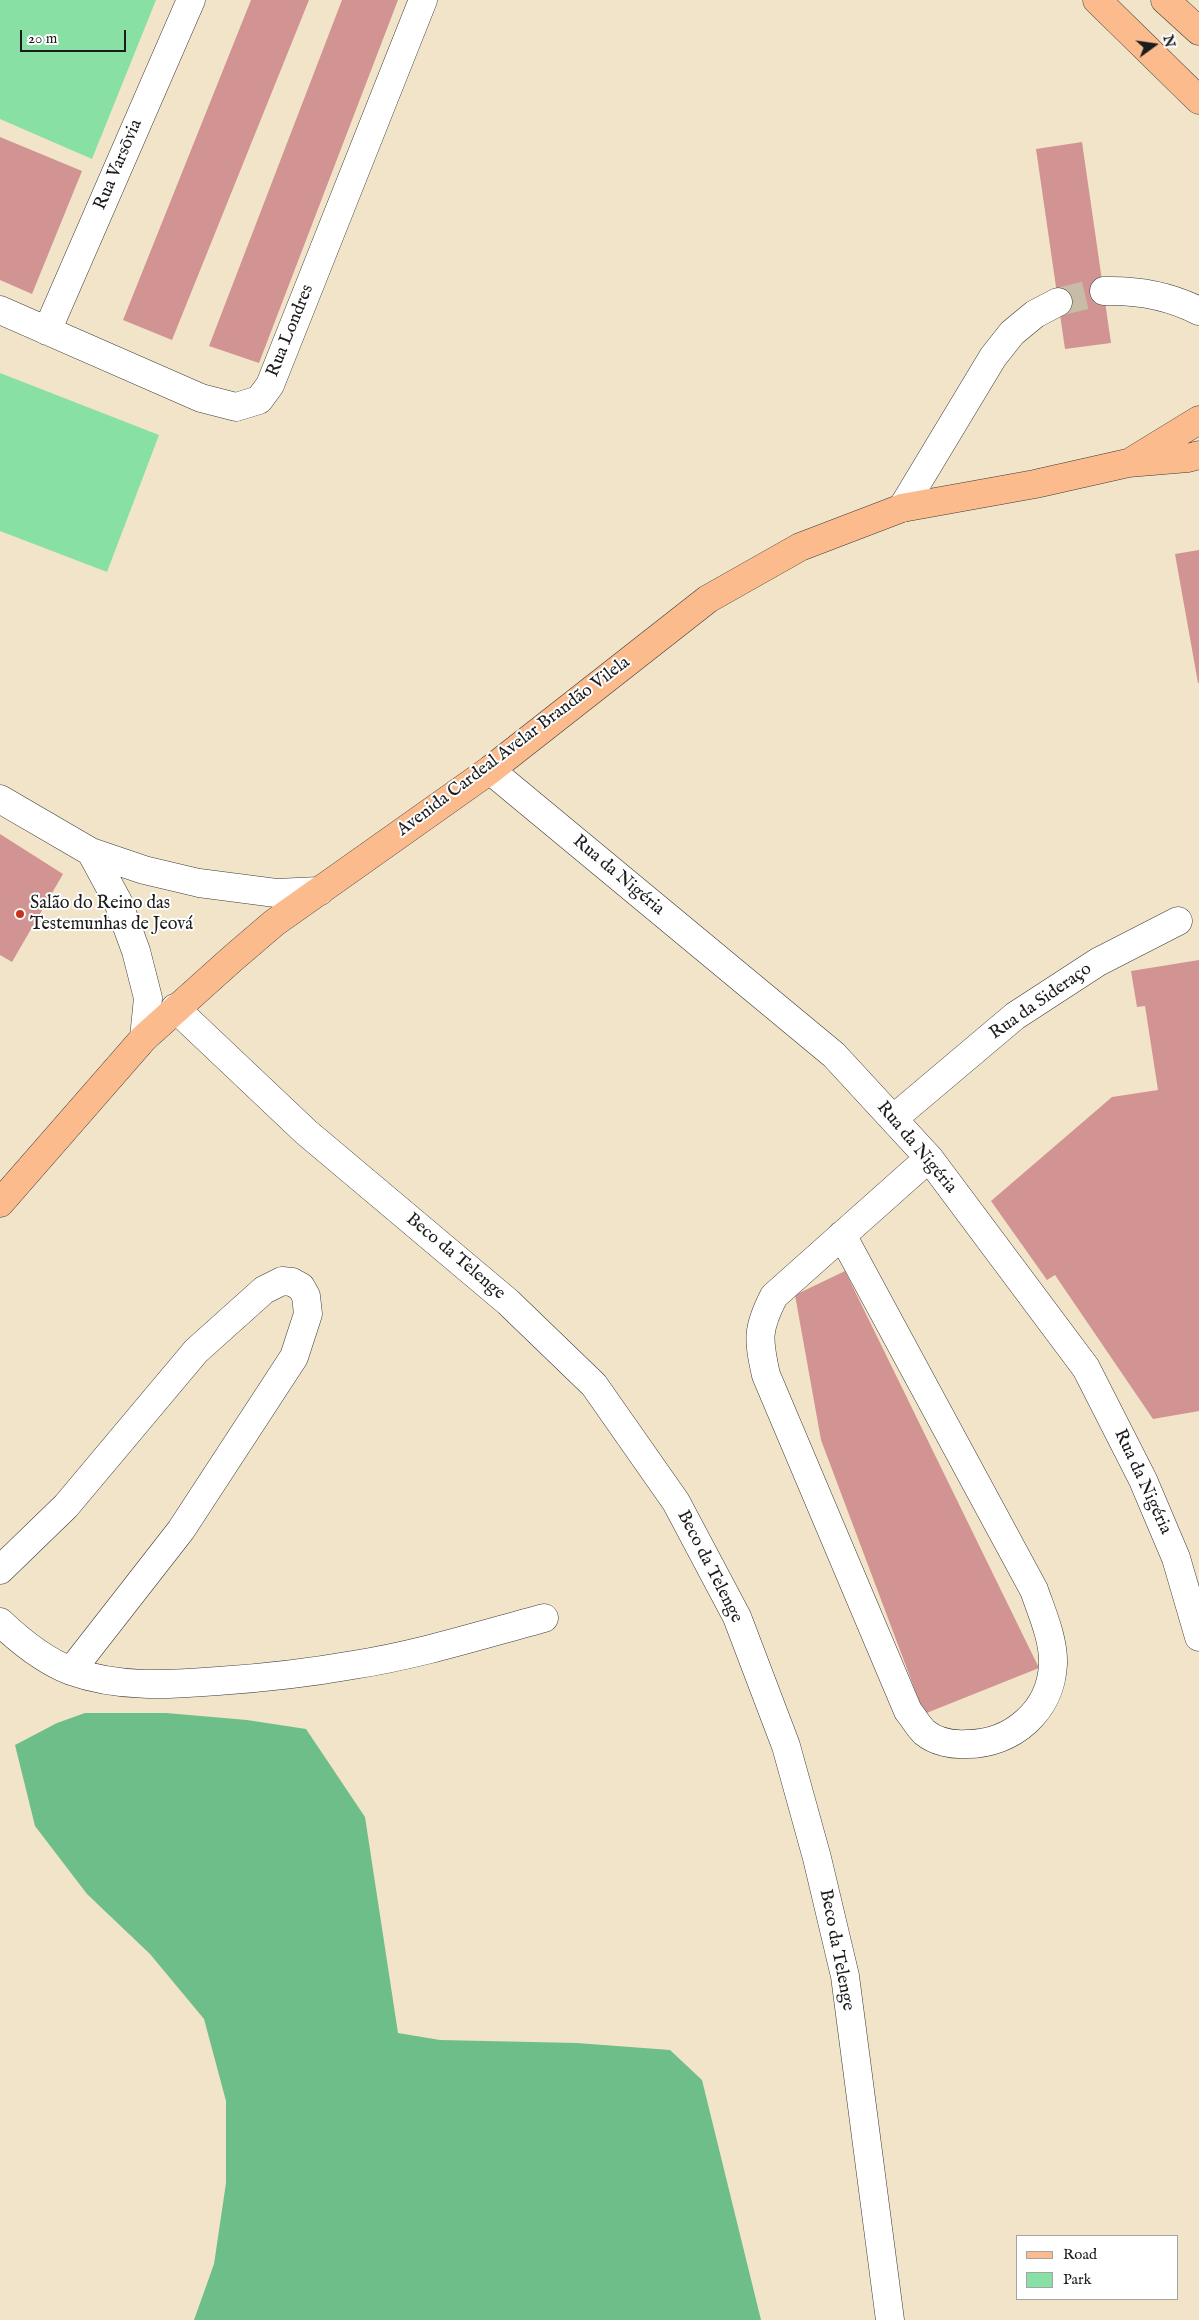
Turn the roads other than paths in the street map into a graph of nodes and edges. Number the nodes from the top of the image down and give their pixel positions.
1 (191, 0) edge
2 (422, 0) edge
3 (1097, 0) edge
4 (1165, 0) edge
5 (1199, 31) edge
6 (1199, 100) edge
7 (1104, 291) tunnel mouth
8 (1058, 302) tunnel mouth
9 (0, 310) edge
10 (1199, 311) edge
11 (47, 331) junction
12 (1199, 420) edge
13 (1199, 455) edge
14 (1128, 463) junction
15 (902, 508) junction
16 (490, 770) junction
17 (0, 799) edge
18 (91, 852) junction
19 (320, 890) junction
20 (1178, 921) dead end
21 (175, 1008) junction
22 (144, 1038) junction
23 (893, 1119) junction
24 (929, 1158) junction
25 (0, 1203) edge
26 (842, 1235) junction
27 (0, 1570) edge
28 (544, 1618) dead end
29 (0, 1622) edge
30 (1199, 1637) edge
31 (71, 1671) junction
32 (890, 2320) edge

1 - 11 street, Rua Varsōvia
2 - 11 street, Rua Londres
3 - 6 main road
4 - 5 main road
7 - 10 street
8 - 15 street
9 - 11 street, Rua Londres
12 - 14 main road, Avenida Cardeal Avelar Brandão Vilela
13 - 14 main road, Avenida Cardeal Avelar Brandão Vilela
14 - 15 main road, Avenida Cardeal Avelar Brandão Vilela
15 - 16 main road, Avenida Cardeal Avelar Brandão Vilela
16 - 19 main road, Avenida Cardeal Avelar Brandão Vilela
16 - 23 street, Rua da Nigéria
17 - 18 street
18 - 19 street
18 - 22 street
19 - 21 main road, Avenida Cardeal Avelar Brandão Vilela
20 - 23 street, Rua da Sideraço
21 - 22 main road, Avenida Cardeal Avelar Brandão Vilela
21 - 32 street, Beco da Telenge
22 - 25 main road, Avenida Cardeal Avelar Brandão Vilela
23 - 24 street, Rua da Nigéria
24 - 26 street
24 - 30 street, Rua da Nigéria
26 - 26 street
27 - 31 street
28 - 31 street
29 - 31 street

